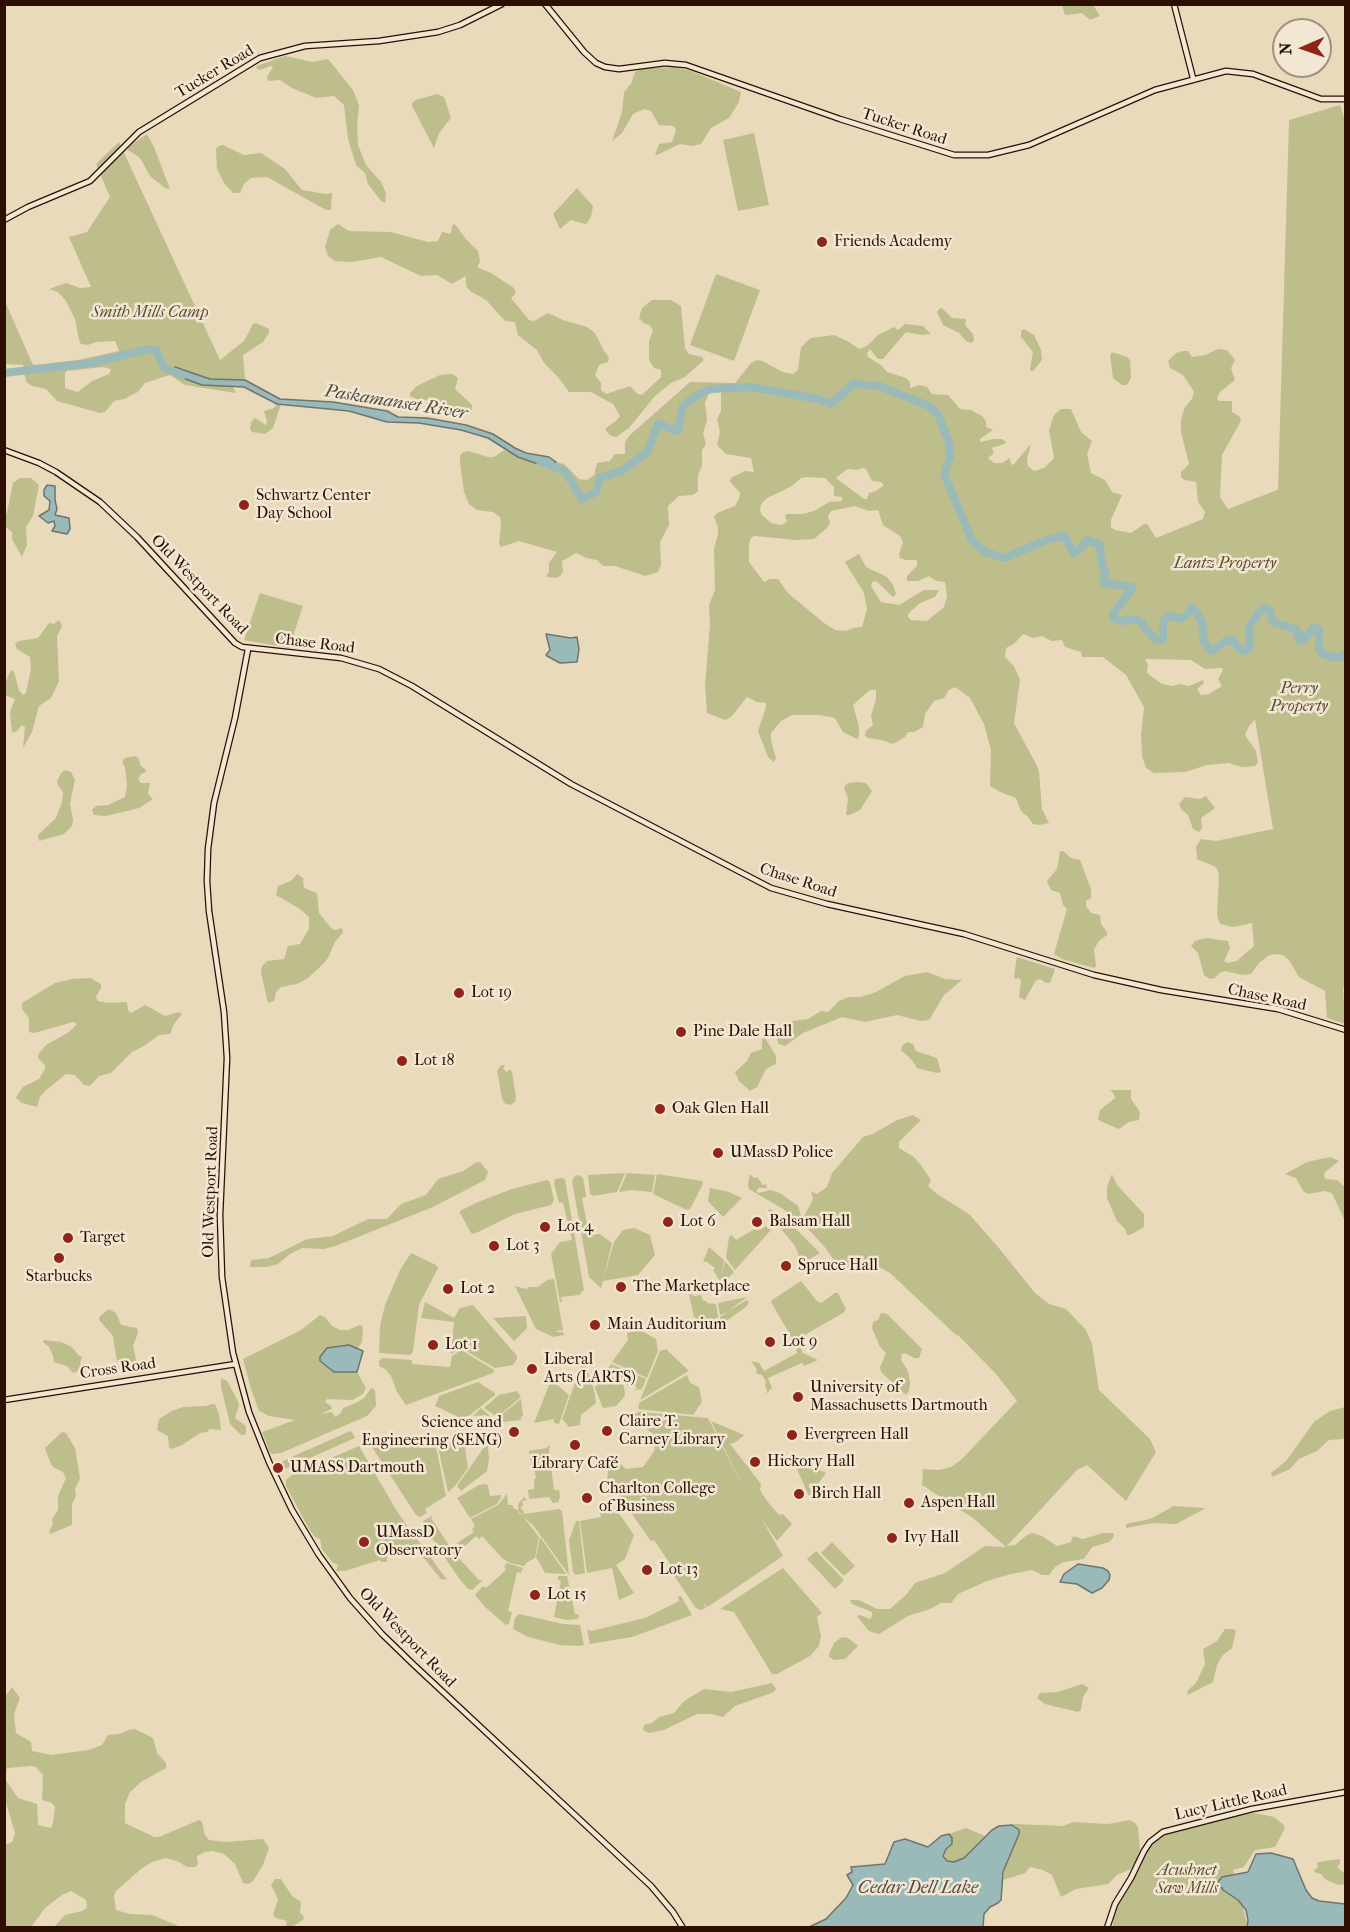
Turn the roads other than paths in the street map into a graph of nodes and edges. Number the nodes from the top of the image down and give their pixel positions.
1 (502, 4) edge
2 (544, 4) edge
3 (1174, 4) edge
4 (1193, 78) junction
5 (1346, 99) edge
6 (4, 220) edge
7 (4, 450) edge
8 (248, 649) junction
9 (1346, 1030) edge
10 (236, 1364) junction
11 (4, 1400) edge
12 (1346, 1792) edge
13 (683, 1928) edge
14 (1107, 1928) edge

1 - 6 main road, Tucker Road
2 - 4 main road, Tucker Road
3 - 4 main road
4 - 5 main road, Tucker Road
7 - 8 main road, Old Westport Road
8 - 9 main road, Chase Road
8 - 10 main road, Old Westport Road
10 - 11 main road, Cross Road
10 - 13 main road, Old Westport Road
12 - 14 main road, Lucy Little Road

